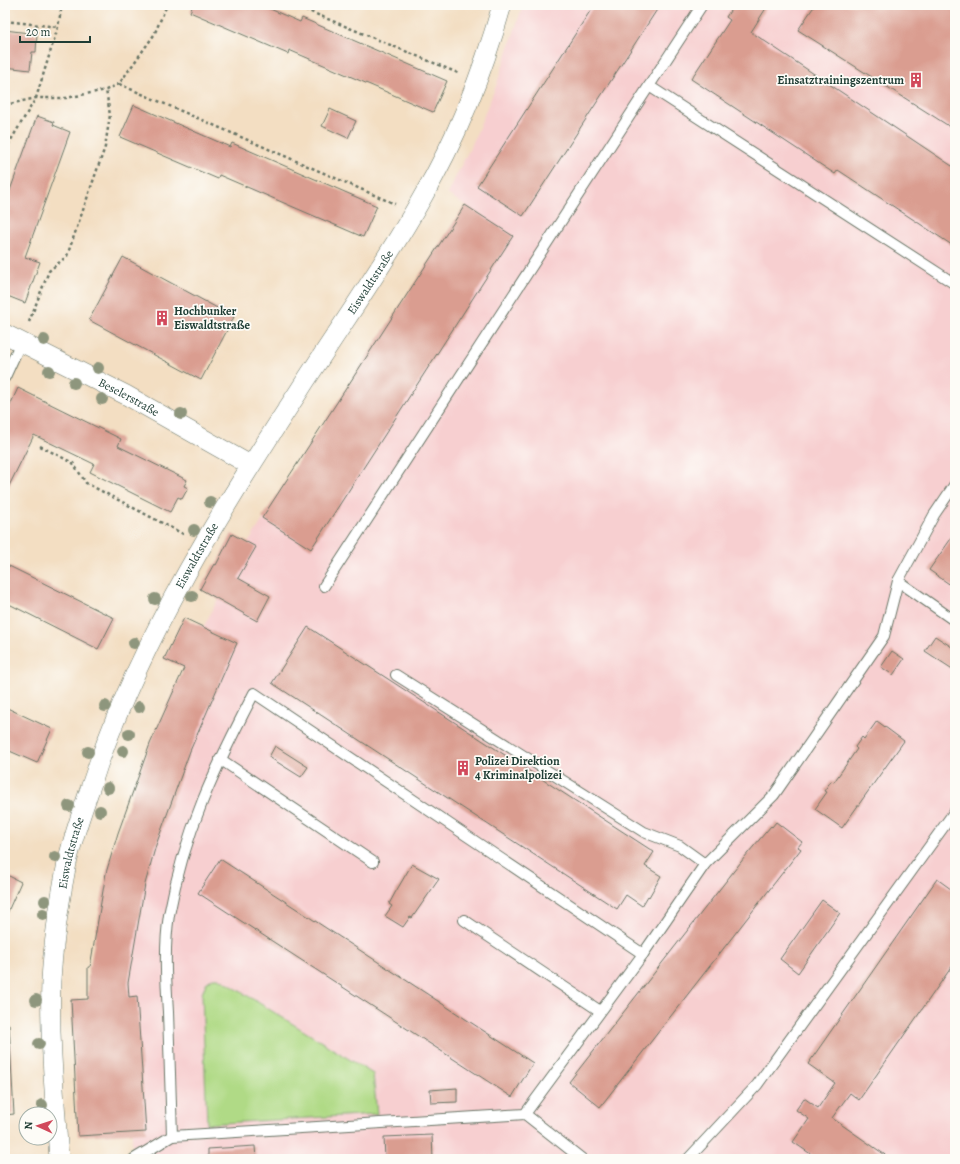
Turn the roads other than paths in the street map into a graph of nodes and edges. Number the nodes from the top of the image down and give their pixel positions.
1 (502, 5) edge
2 (702, 5) edge
3 (649, 86) junction
4 (955, 284) edge
5 (13, 338) edge
6 (5, 377) edge
7 (250, 465) junction
8 (955, 484) edge
9 (898, 581) junction
10 (324, 586) dead end
11 (955, 621) edge
12 (396, 675) dead end
13 (220, 759) junction
14 (955, 811) edge
15 (373, 862) dead end
16 (706, 864) junction
17 (464, 920) dead end
18 (643, 954) junction
19 (600, 1010) junction
20 (524, 1114) junction
21 (172, 1136) junction
22 (59, 1159) edge
23 (134, 1159) edge
24 (582, 1159) edge
25 (688, 1159) edge

1 - 7 street, Eiswaldtstraße
2 - 3 lane
3 - 4 lane
3 - 10 lane
5 - 6 lane
5 - 7 street, Beselerstraße
7 - 22 street, Eiswaldtstraße
8 - 9 lane
9 - 11 lane
9 - 16 lane
12 - 16 lane
13 - 15 lane
13 - 18 lane
13 - 21 lane
14 - 25 lane
16 - 18 lane
17 - 19 lane
18 - 19 lane
19 - 20 lane
20 - 21 lane
20 - 24 lane
21 - 23 lane

